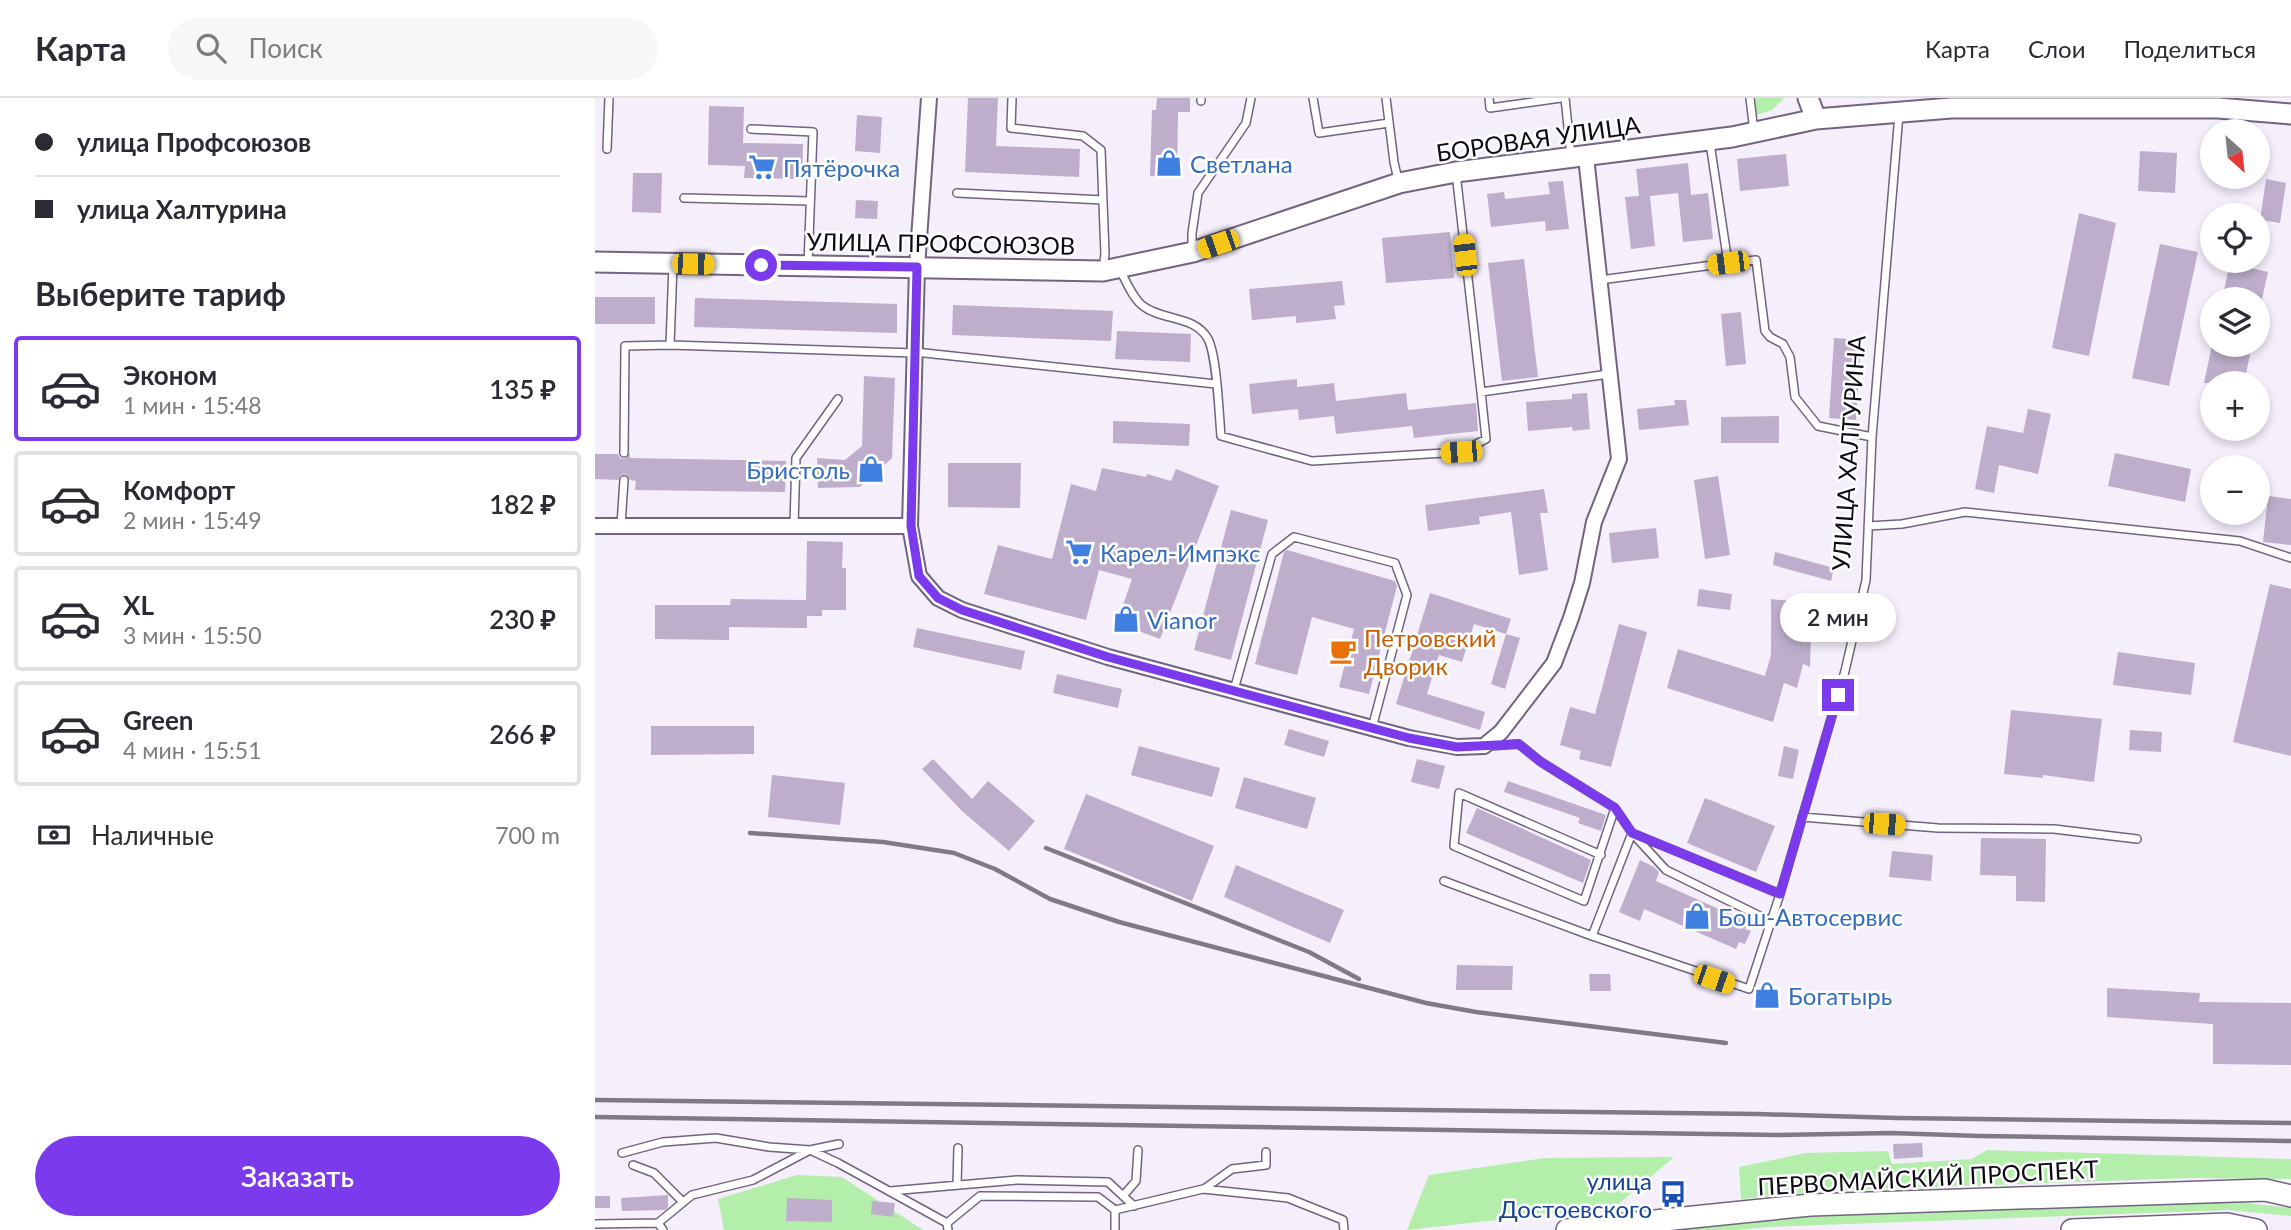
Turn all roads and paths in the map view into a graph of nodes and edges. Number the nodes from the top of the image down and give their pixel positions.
1 (609, 98) edge
2 (929, 98) edge
3 (1012, 98) edge
4 (1251, 98) edge
5 (1313, 98) edge
6 (1386, 98) edge
7 (1489, 98) edge
8 (1563, 98) edge
9 (1750, 98) edge
10 (1808, 98) edge
11 (1972, 98) edge
12 (2113, 103) edge
13 (1951, 108) junction
14 (1899, 114) junction
15 (2291, 114) edge
16 (1817, 120) junction
17 (1389, 124) junction
18 (751, 129) dead end
19 (1754, 133) junction
20 (1710, 140) junction
21 (607, 149) dead end
22 (1579, 157) junction
23 (1456, 172) junction
24 (1399, 183) junction
25 (957, 193) dead end
26 (684, 198) dead end
27 (1103, 200) junction
28 (810, 201) junction
29 (1192, 253) junction
30 (595, 261) edge
31 (1728, 263) junction
32 (673, 264) junction
33 (808, 266) junction
34 (917, 267) junction
35 (1111, 270) junction
36 (1599, 280) junction
37 (670, 345) junction
38 (915, 352) junction
39 (1609, 374) junction
40 (1216, 384) junction
41 (1481, 393) junction
42 (838, 399) dead end
43 (1872, 438) junction
44 (624, 453) dead end
45 (624, 480) dead end
46 (794, 525) junction
47 (595, 526) edge
48 (621, 526) junction
49 (911, 526) junction
50 (1868, 526) junction
51 (2291, 558) edge
52 (1234, 690) junction
53 (1372, 728) junction
54 (1484, 746) junction
55 (1615, 808) junction
56 (1802, 817) junction
57 (1632, 833) junction
58 (2137, 839) dead end
59 (1601, 855) junction
60 (1444, 881) dead end
61 (1780, 894) junction
62 (1770, 921) junction
63 (1592, 936) junction
64 (839, 1144) dead end
65 (958, 1148) dead end
66 (810, 1150) junction
67 (1138, 1150) dead end
68 (1266, 1152) dead end
69 (622, 1153) dead end
70 (633, 1165) dead end
71 (957, 1185) junction
72 (2291, 1188) edge
73 (1203, 1189) junction
74 (2265, 1190) junction
75 (890, 1191) junction
76 (1123, 1196) junction
77 (2291, 1196) edge
78 (683, 1202) junction
79 (1134, 1206) junction
80 (1115, 1210) junction
81 (595, 1224) edge
82 (947, 1226) edge
83 (660, 1227) edge
84 (1115, 1230) edge
85 (1344, 1230) edge
86 (1567, 1230) edge
87 (2072, 1230) edge
88 (2256, 1230) edge

1 - 21 lane
2 - 34 street
3 - 27 lane
4 - 29 lane
5 - 17 lane
6 - 17 lane
7 - 8 lane
8 - 22 lane
9 - 19 lane
10 - 16 main road
11 - 13 street, БОРОВАЯ УЛИЦА
12 - 13 main road
12 - 15 main road
13 - 14 main road, БОРОВАЯ УЛИЦА
14 - 16 main road, БОРОВАЯ УЛИЦА
14 - 43 lane, УЛИЦА ХАЛТУРИНА
16 - 19 main road, БОРОВАЯ УЛИЦА
17 - 24 lane
18 - 28 lane
19 - 20 main road, БОРОВАЯ УЛИЦА
20 - 22 main road, БОРОВАЯ УЛИЦА
20 - 31 lane
22 - 23 main road, БОРОВАЯ УЛИЦА
22 - 36 street
23 - 24 main road, БОРОВАЯ УЛИЦА
23 - 41 lane
24 - 29 main road, БОРОВАЯ УЛИЦА
25 - 27 lane
26 - 28 lane
27 - 35 lane
28 - 33 lane
29 - 35 main road, БОРОВАЯ УЛИЦА
30 - 32 main road, УЛИЦА ПРОФСОЮЗОВ
31 - 36 lane
31 - 43 lane
32 - 33 main road, УЛИЦА ПРОФСОЮЗОВ
32 - 37 lane
33 - 34 main road, УЛИЦА ПРОФСОЮЗОВ
34 - 35 main road, УЛИЦА ПРОФСОЮЗОВ
34 - 38 street
35 - 40 lane
36 - 39 street
37 - 38 lane
37 - 44 lane
38 - 40 lane
38 - 49 street
39 - 41 lane
39 - 54 street
40 - 41 lane
42 - 46 lane
43 - 50 lane, УЛИЦА ХАЛТУРИНА
45 - 48 lane
46 - 48 street
46 - 49 street
47 - 48 street
49 - 52 street
50 - 51 lane
50 - 56 lane, УЛИЦА ХАЛТУРИНА
52 - 53 street
52 - 53 lane
53 - 54 street
54 - 55 lane
55 - 57 lane
55 - 59 lane
56 - 58 lane
56 - 61 lane, УЛИЦА ХАЛТУРИНА
57 - 61 lane
57 - 62 lane
57 - 63 lane
59 - 59 lane
60 - 63 lane
61 - 62 lane, УЛИЦА ХАЛТУРИНА
62 - 63 lane, УЛИЦА ХАЛТУРИНА
64 - 66 lane
65 - 71 lane
66 - 69 lane
66 - 75 lane
66 - 78 lane
67 - 76 lane
68 - 73 lane
70 - 78 lane
71 - 75 lane
71 - 76 lane
72 - 74 main road
73 - 79 lane
73 - 85 lane
74 - 77 main road, ПЕРВОМАЙСКИЙ ПРОСПЕКТ
74 - 86 main road, ПЕРВОМАЙСКИЙ ПРОСПЕКТ
75 - 82 lane
76 - 79 lane
78 - 83 lane
79 - 80 lane
80 - 82 lane
80 - 84 lane
81 - 83 lane
87 - 88 main road

